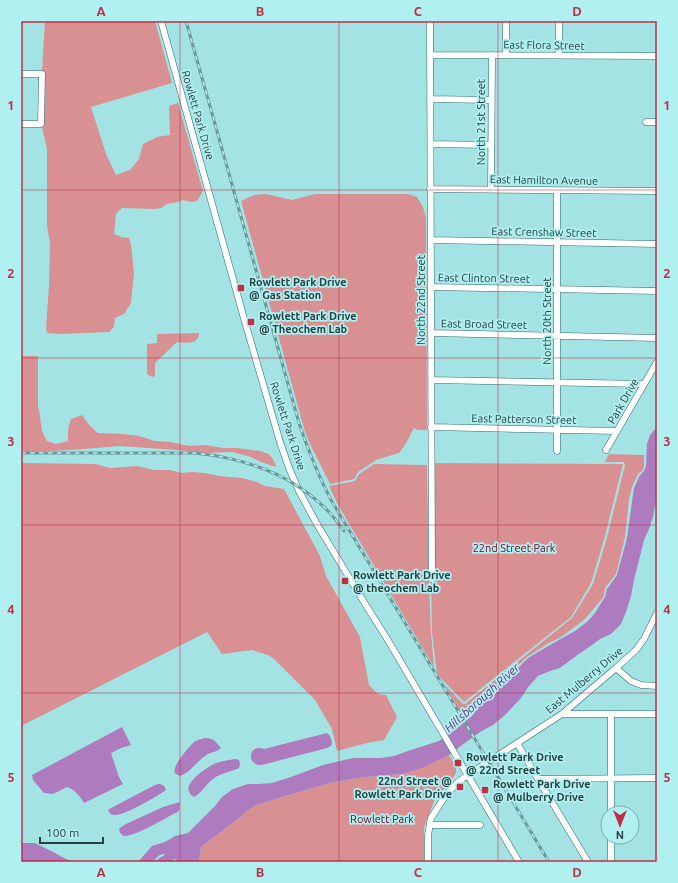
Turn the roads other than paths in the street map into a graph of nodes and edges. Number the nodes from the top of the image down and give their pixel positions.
1 (161, 21) edge
2 (430, 21) edge
3 (506, 21) edge
4 (559, 21) edge
5 (430, 55) junction
6 (492, 55) junction
7 (506, 55) junction
8 (559, 56) junction
9 (657, 56) edge
10 (21, 74) edge
11 (430, 99) junction
12 (491, 100) junction
13 (646, 122) dead end
14 (657, 122) edge
15 (21, 124) edge
16 (431, 144) junction
17 (491, 145) junction
18 (430, 189) junction
19 (491, 190) junction
20 (557, 191) junction
21 (657, 191) edge
22 (431, 240) junction
23 (557, 242) junction
24 (657, 244) edge
25 (431, 287) junction
26 (557, 289) junction
27 (657, 291) edge
28 (431, 334) junction
29 (557, 336) junction
30 (657, 338) edge
31 (657, 362) edge
32 (432, 380) junction
33 (557, 382) junction
34 (644, 384) junction
35 (431, 427) junction
36 (557, 429) junction
37 (617, 431) junction
38 (606, 450) dead end
39 (557, 451) dead end
40 (432, 579) dead end
41 (657, 613) edge
42 (654, 627) edge
43 (616, 668) junction
44 (657, 686) edge
45 (562, 714) junction
46 (611, 714) junction
47 (657, 714) edge
48 (517, 743) junction
49 (468, 775) junction
50 (610, 778) junction
51 (657, 778) edge
52 (538, 779) junction
53 (611, 805) edge
54 (430, 825) junction
55 (480, 825) dead end
56 (611, 845) edge
57 (428, 862) edge
58 (519, 862) edge
59 (588, 862) edge
60 (611, 862) edge

1 - 49 street, Rowlett Park Drive
2 - 5 street, North 22nd Street
3 - 7 street
4 - 8 street
5 - 6 street, East Flora Street
5 - 11 street, North 22nd Street
6 - 7 street, East Flora Street
6 - 12 street, North 21st Street
7 - 8 street, East Flora Street
8 - 9 street, East Flora Street
10 - 15 street
11 - 12 street
11 - 16 street, North 22nd Street
12 - 17 street, North 21st Street
13 - 14 street
16 - 17 street
16 - 18 street, North 22nd Street
17 - 19 street, North 21st Street
18 - 19 street, East Hamilton Avenue
18 - 22 street, North 22nd Street
19 - 20 street, East Hamilton Avenue
20 - 21 street, East Hamilton Avenue
20 - 23 street, North 20th Street
22 - 23 street, East Crenshaw Street
22 - 25 street, North 22nd Street
23 - 24 street, East Crenshaw Street
23 - 26 street, North 20th Street
25 - 26 street, East Clinton Street
25 - 28 street, North 22nd Street
26 - 27 street, East Clinton Street
26 - 29 street, North 20th Street
28 - 29 street, East Broad Street
28 - 32 street, North 22nd Street
29 - 30 street, East Broad Street
29 - 33 street, North 20th Street
31 - 34 street, Park Drive
32 - 33 street
32 - 35 street, North 22nd Street
33 - 34 street
33 - 36 street, North 20th Street
34 - 37 street, Park Drive
35 - 36 street, East Patterson Street
35 - 40 street, North 22nd Street
36 - 37 street, East Patterson Street
36 - 39 street, North 20th Street
37 - 38 street, Park Drive
41 - 42 street, East Mulberry Drive
42 - 43 street, East Mulberry Drive
43 - 44 street
43 - 45 street, East Mulberry Drive
45 - 46 street
45 - 48 street, East Mulberry Drive
46 - 47 street
46 - 50 street
48 - 49 street, East Mulberry Drive
48 - 52 street
49 - 54 street
49 - 58 street, Rowlett Park Drive
50 - 51 street
50 - 52 street
50 - 53 street
52 - 59 street
54 - 55 street
54 - 57 street
56 - 60 street

